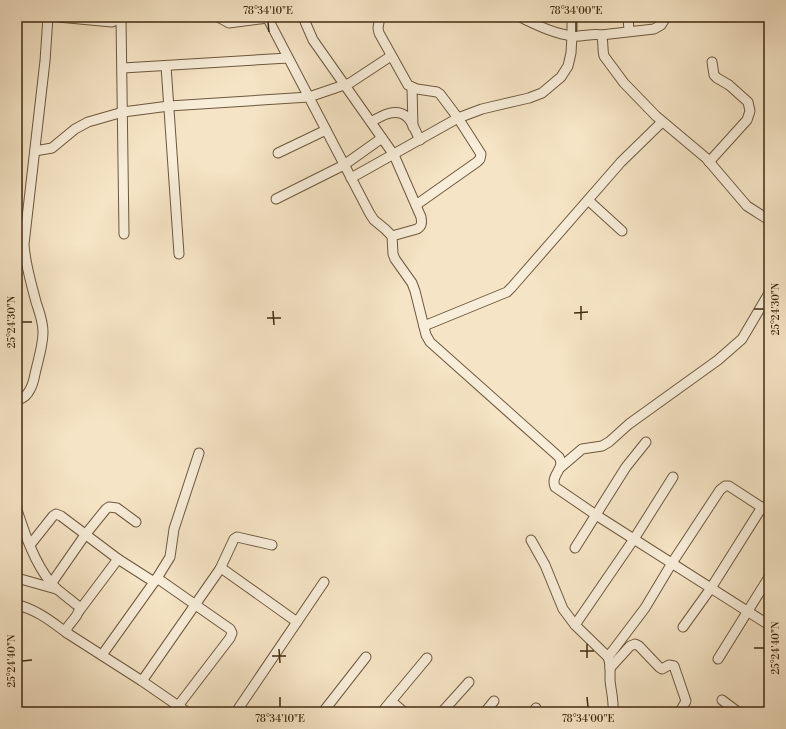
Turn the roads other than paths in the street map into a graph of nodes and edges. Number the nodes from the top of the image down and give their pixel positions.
1 (48, 17) edge
2 (58, 17) edge
3 (122, 17) edge
4 (218, 17) edge
5 (268, 17) edge
6 (303, 17) edge
7 (380, 17) edge
8 (520, 17) edge
9 (572, 17) edge
10 (628, 17) edge
11 (666, 17) edge
12 (629, 32) junction
13 (601, 35) junction
14 (572, 36) junction
15 (391, 56) junction
16 (288, 58) junction
17 (712, 62) dead end
18 (166, 66) junction
19 (122, 68) junction
20 (345, 85) junction
21 (412, 88) junction
22 (309, 96) junction
23 (169, 106) junction
24 (123, 112) junction
25 (458, 118) junction
26 (371, 122) junction
27 (662, 122) junction
28 (413, 128) junction
29 (326, 130) junction
30 (382, 138) junction
31 (420, 140) junction
32 (35, 151) junction
33 (278, 153) dead end
34 (394, 155) junction
35 (709, 162) junction
36 (344, 165) junction
37 (351, 178) junction
38 (276, 199) dead end
39 (588, 200) junction
40 (416, 205) junction
41 (769, 220) edge
42 (622, 231) dead end
43 (124, 234) dead end
44 (392, 241) junction
45 (179, 254) dead end
46 (769, 293) edge
47 (424, 326) junction
48 (17, 400) edge
49 (646, 442) dead end
50 (200, 453) dead end
51 (561, 467) junction
52 (673, 477) dead end
53 (766, 509) edge
54 (17, 510) edge
55 (596, 515) junction
56 (136, 522) dead end
57 (85, 535) junction
58 (634, 539) junction
59 (531, 540) dead end
60 (30, 544) junction
61 (272, 545) dead end
62 (575, 548) dead end
63 (118, 559) junction
64 (672, 563) junction
65 (220, 569) junction
66 (769, 577) edge
67 (17, 578) edge
68 (156, 580) junction
69 (324, 582) dead end
70 (53, 586) junction
71 (711, 588) junction
72 (194, 604) junction
73 (17, 605) edge
74 (79, 611) junction
75 (748, 612) junction
76 (297, 622) junction
77 (575, 625) junction
78 (769, 625) edge
79 (683, 626) dead end
80 (67, 633) junction
81 (102, 655) junction
82 (366, 657) dead end
83 (608, 657) junction
84 (426, 658) dead end
85 (718, 659) dead end
86 (610, 668) junction
87 (142, 681) junction
88 (469, 682) dead end
89 (722, 700) dead end
90 (391, 701) junction
91 (494, 701) dead end
92 (175, 709) edge
93 (186, 712) edge
94 (236, 712) edge
95 (323, 712) edge
96 (382, 712) edge
97 (404, 712) edge
98 (442, 712) edge
99 (485, 712) edge
100 (613, 712) edge
101 (680, 712) edge
102 (738, 712) edge

1 - 32 street
2 - 3 street
3 - 19 street
4 - 5 street
5 - 16 street
6 - 20 street
7 - 15 street
8 - 14 street
9 - 14 street
10 - 12 street
11 - 12 street
12 - 13 street
13 - 14 street
13 - 27 street
14 - 25 street
15 - 20 street
15 - 21 street
16 - 18 street
16 - 22 street
17 - 35 street
18 - 19 street
18 - 23 street
19 - 24 street
20 - 22 street
20 - 26 street
21 - 25 street
21 - 28 street
22 - 23 street
22 - 29 street
23 - 24 street
23 - 45 street
24 - 32 street
24 - 43 street
25 - 31 street
25 - 40 street
26 - 28 street
26 - 30 street
27 - 35 street
27 - 39 street
28 - 31 street
29 - 33 street
29 - 36 street
30 - 34 street
30 - 36 street
31 - 34 street
32 - 48 street
34 - 37 street
34 - 40 street
35 - 41 street
36 - 37 street
36 - 38 street
37 - 44 street
39 - 42 street
39 - 47 street
40 - 44 street
44 - 47 street
46 - 51 street
47 - 51 street
49 - 55 street
50 - 68 street
51 - 55 street
52 - 58 street
53 - 64 street
53 - 71 street
54 - 60 street
55 - 58 street
55 - 62 street
56 - 57 street
57 - 60 street
57 - 63 street
57 - 70 street
58 - 64 street
58 - 77 street
59 - 77 street
60 - 70 street
61 - 65 street
63 - 68 street
63 - 74 street
64 - 71 street
64 - 83 street
65 - 72 street
65 - 76 street
66 - 75 street
67 - 70 street
68 - 72 street
68 - 81 street
69 - 76 street
70 - 74 street
71 - 75 street
71 - 79 street
72 - 87 street
72 - 92 street
73 - 80 street
74 - 80 street
75 - 78 street
75 - 85 street
76 - 94 street
77 - 83 street
80 - 81 street
81 - 87 street
82 - 95 street
83 - 86 street
84 - 90 street
86 - 100 street
86 - 101 street
87 - 92 street
88 - 98 street
89 - 102 street
90 - 96 street
90 - 97 street
91 - 99 street
92 - 93 street

